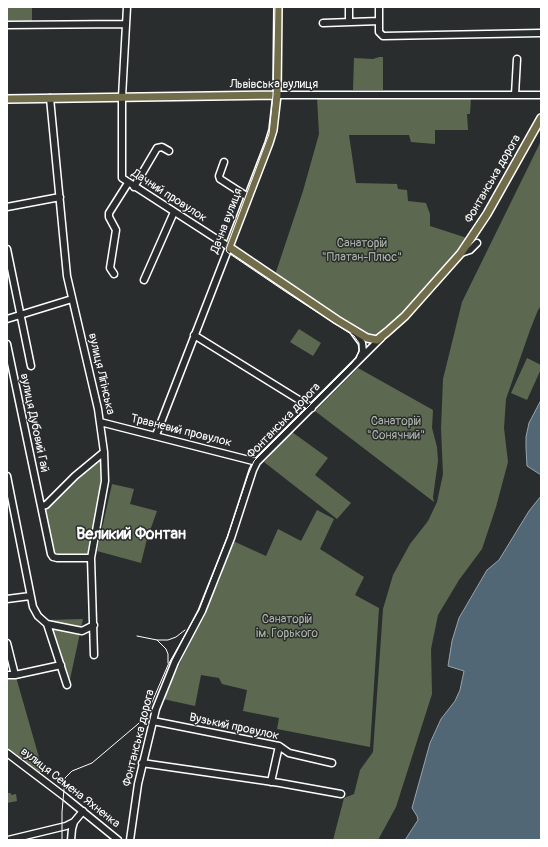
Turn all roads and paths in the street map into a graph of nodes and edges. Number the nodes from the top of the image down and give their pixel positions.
1 (127, 7) edge
2 (278, 7) edge
3 (349, 7) edge
4 (379, 7) edge
5 (379, 21) junction
6 (349, 22) junction
7 (323, 23) dead end
8 (126, 24) junction
9 (7, 25) edge
10 (541, 33) edge
11 (517, 58) dead end
12 (277, 95) junction
13 (515, 95) junction
14 (541, 95) edge
15 (122, 97) junction
16 (50, 98) junction
17 (7, 99) edge
18 (541, 118) edge
19 (169, 151) dead end
20 (224, 162) dead end
21 (128, 183) junction
22 (134, 187) junction
23 (60, 197) junction
24 (248, 197) junction
25 (7, 207) edge
26 (174, 212) junction
27 (476, 243) dead end
28 (229, 247) junction
29 (7, 249) edge
30 (461, 253) junction
31 (114, 274) dead end
32 (144, 280) dead end
33 (72, 299) junction
34 (21, 314) junction
35 (7, 319) edge
36 (353, 330) junction
37 (194, 335) junction
38 (381, 338) junction
39 (7, 344) edge
40 (358, 361) junction
41 (31, 366) dead end
42 (312, 408) junction
43 (100, 422) junction
44 (156, 435) junction
45 (104, 452) junction
46 (257, 462) junction
47 (7, 476) edge
48 (41, 506) junction
49 (91, 558) junction
50 (30, 596) junction
51 (7, 599) edge
52 (47, 624) junction
53 (94, 625) junction
54 (7, 643) edge
55 (94, 655) dead end
56 (61, 665) junction
57 (7, 675) edge
58 (15, 675) junction
59 (67, 685) dead end
60 (153, 721) junction
61 (279, 746) junction
62 (7, 753) edge
63 (142, 763) junction
64 (332, 763) dead end
65 (271, 782) junction
66 (340, 794) dead end
67 (83, 811) junction
68 (74, 822) junction
69 (8, 840) edge
70 (72, 840) edge
71 (118, 840) edge
72 (130, 840) edge

1 - 8 street
2 - 12 main road, Дачна вулиця
3 - 6 street
4 - 5 street
5 - 6 street
5 - 10 street
6 - 7 street
8 - 9 street
8 - 15 street
11 - 13 street
12 - 13 street, Львівська вулиця
12 - 15 main road, Львівська вулиця
12 - 24 main road, Дачна вулиця
13 - 14 street, Львівська вулиця
15 - 16 main road, Львівська вулиця
15 - 21 street, Дачний провулок
16 - 17 main road, Львівська вулиця
16 - 23 street, вулиця Лігінська
18 - 30 main road, Фонтанська дорога
19 - 22 street
20 - 24 street
21 - 22 street, Дачний провулок
21 - 31 street
22 - 26 street, Дачний провулок
23 - 25 street
23 - 33 street, вулиця Лігінська
24 - 28 main road, Дачна вулиця
26 - 28 street, Дачний провулок
26 - 32 street
27 - 30 street
28 - 36 main road, Дачний провулок
28 - 37 street, Дачна вулиця
29 - 34 street
30 - 38 main road, Фонтанська дорога
33 - 34 street
33 - 43 street, вулиця Лігінська
34 - 35 street
34 - 41 street
36 - 38 main road, Дачний провулок
36 - 40 street, Дачний провулок
37 - 42 street
37 - 44 street, Дачна вулиця
38 - 40 street, Фонтанська дорога
39 - 48 street, вулиця Дубовий Гай
40 - 42 street, Фонтанська дорога
42 - 46 street, Фонтанська дорога
43 - 44 street, Травневий провулок
43 - 45 street, вулиця Лігінська
44 - 46 street, Травневий провулок
45 - 48 street
45 - 49 street, вулиця Лігінська
46 - 60 street, Фонтанська дорога
47 - 50 street
48 - 49 street, вулиця Дубовий Гай
49 - 53 street, вулиця Лігінська
50 - 51 street
50 - 52 street
52 - 53 street
52 - 56 street
53 - 55 street, вулиця Лігінська
54 - 58 street
56 - 58 street
56 - 59 street
57 - 58 street
60 - 61 street, Вузький провулок
60 - 63 street, Фонтанська дорога
61 - 64 street, Вузький провулок
61 - 65 street
62 - 67 street, вулиця Семена Яхненка
63 - 65 street
63 - 72 street, Фонтанська дорога
65 - 66 street
67 - 68 street
67 - 71 street, вулиця Семена Яхненка
68 - 69 street
68 - 70 street

